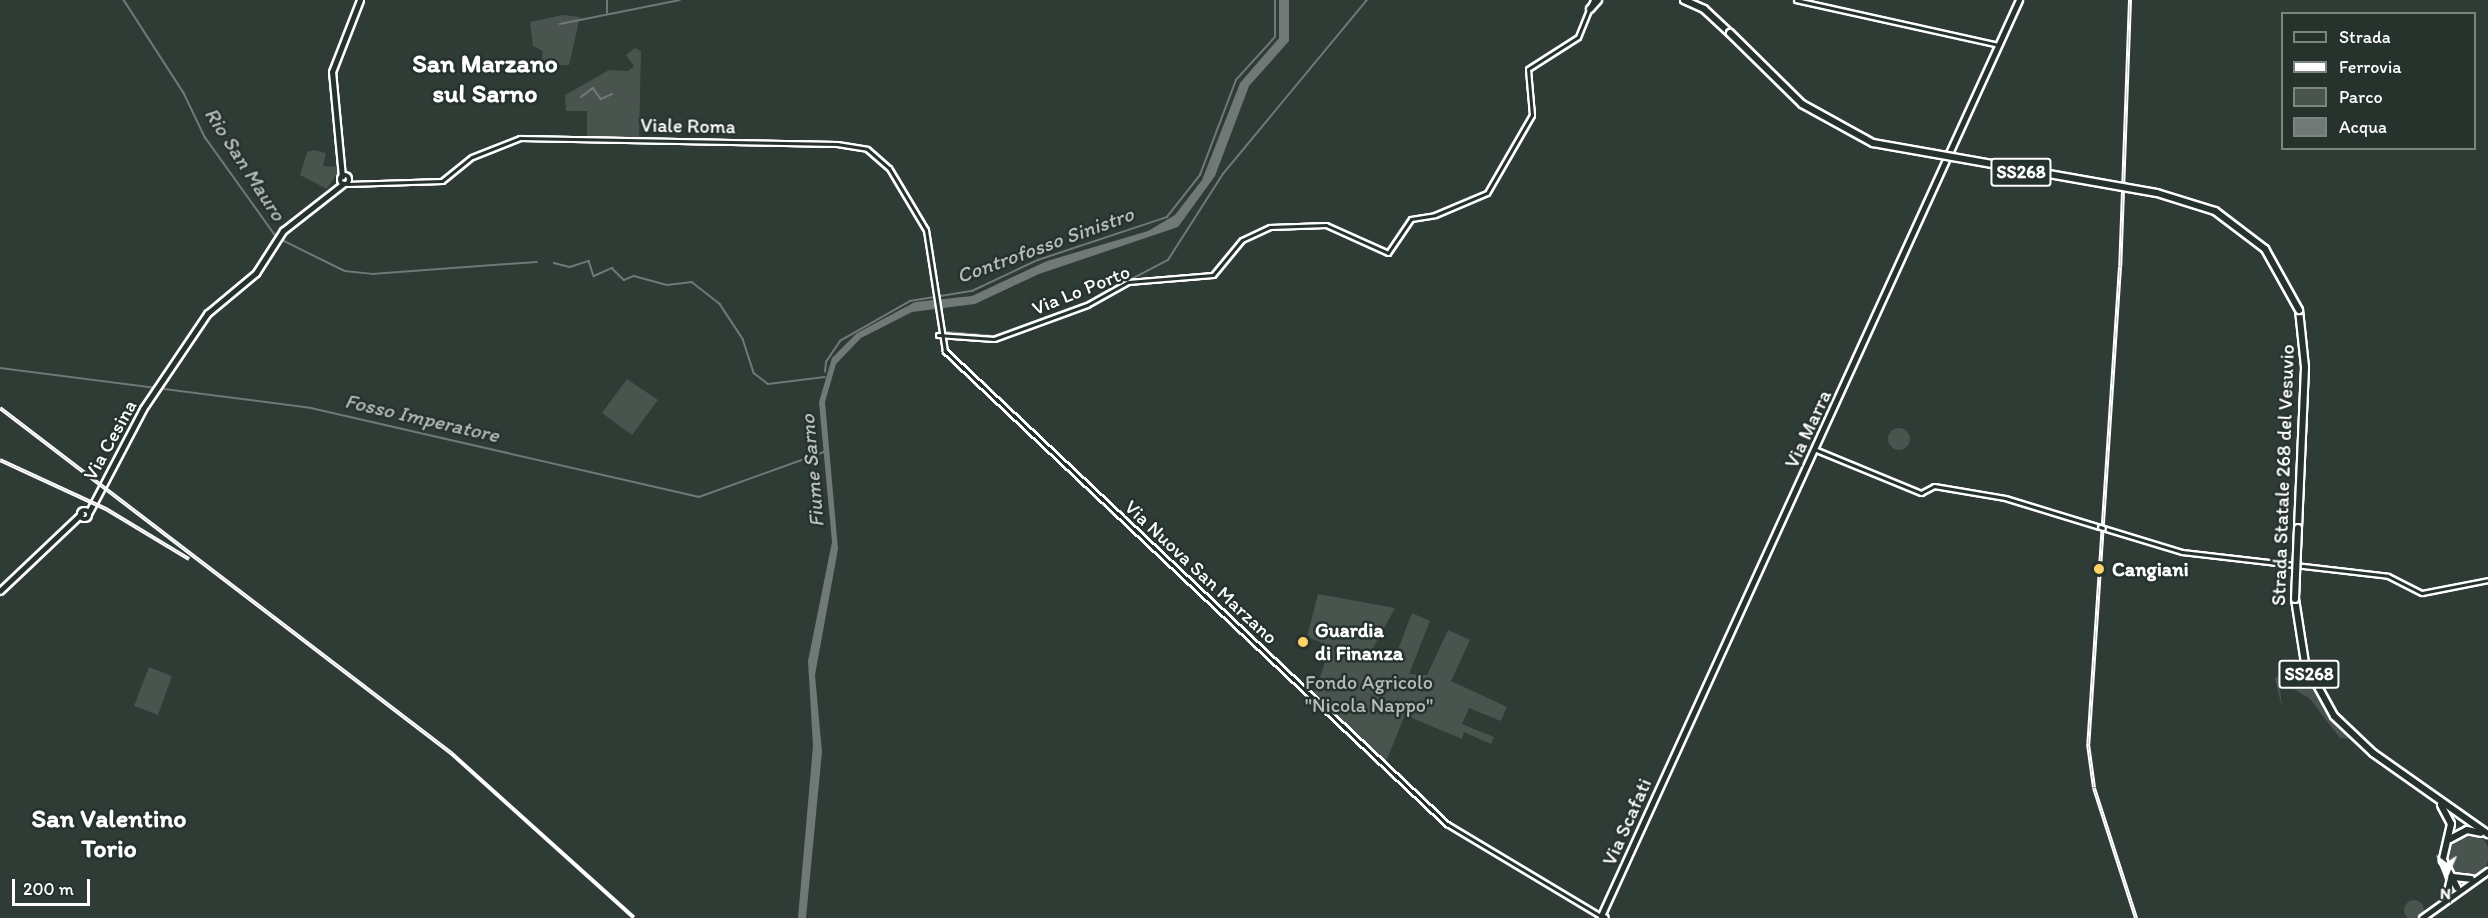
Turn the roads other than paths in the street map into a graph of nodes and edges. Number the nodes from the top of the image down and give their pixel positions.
1 (360, 0) edge
2 (1598, 0) edge
3 (1684, 0) edge
4 (1701, 0) edge
5 (1796, 0) edge
6 (2019, 0) edge
7 (1591, 3) edge
8 (1730, 33) junction
9 (1999, 45) junction
10 (344, 181) junction
11 (938, 335) junction
12 (1814, 449) junction
13 (2488, 580) edge
14 (0, 591) edge
15 (1681, 741) joint
16 (2432, 796) junction
17 (2488, 836) edge
18 (2447, 841) junction
19 (2488, 871) edge
20 (2451, 876) junction
21 (2471, 879) junction
22 (2459, 887) junction
23 (2447, 896) junction
24 (1603, 917) edge
25 (2422, 918) edge

1 - 10 main road
2 - 7 highway
3 - 8 highway, SS268
4 - 8 highway, Strada Statale 268 del Vesuvio / SS268
5 - 9 street
6 - 9 main road, Via Marra
7 - 11 street, Via Lo Porto
8 - 16 highway, Strada Statale 268 del Vesuvio / SS268, bridge
9 - 12 main road, Via Marra
10 - 11 street, Viale Roma
10 - 14 main road, Via Cesina
11 - 24 street, Via Nuova San Marzano
12 - 13 street
12 - 15 main road, Via Marra
15 - 24 main road, Via Scafati
16 - 17 highway, Strada Statale 268 del Vesuvio / SS268
16 - 18 highway
17 - 18 highway
18 - 20 highway
19 - 21 main road
20 - 21 highway
20 - 22 highway
20 - 23 highway
21 - 22 main road
22 - 23 main road
23 - 25 main road

